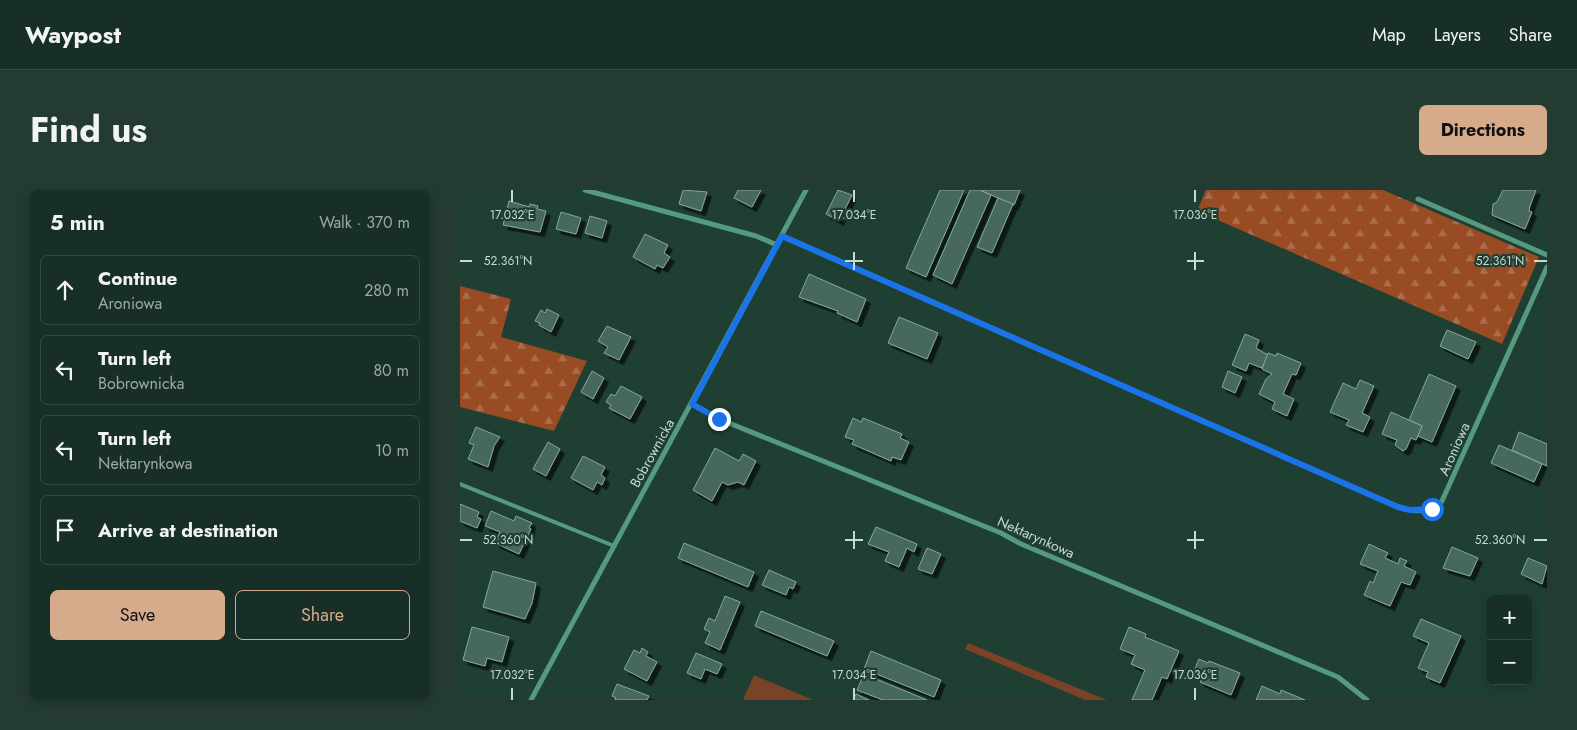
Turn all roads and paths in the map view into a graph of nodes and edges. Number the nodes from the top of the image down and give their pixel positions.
1 (584, 190) edge
2 (806, 190) edge
3 (1418, 199) dead end
4 (782, 236) junction
5 (777, 245) junction
6 (1547, 255) edge
7 (1547, 267) edge
8 (692, 404) junction
9 (460, 484) edge
10 (614, 546) junction
11 (531, 700) edge
12 (1366, 700) edge

1 - 5 street
2 - 4 street, Bobrownicka
3 - 6 street
4 - 5 street, Bobrownicka
4 - 7 street, Aroniowa
5 - 8 street, Bobrownicka
8 - 10 street, Bobrownicka
8 - 12 street, Nektarynkowa
9 - 10 lane
10 - 11 street, Bobrownicka

